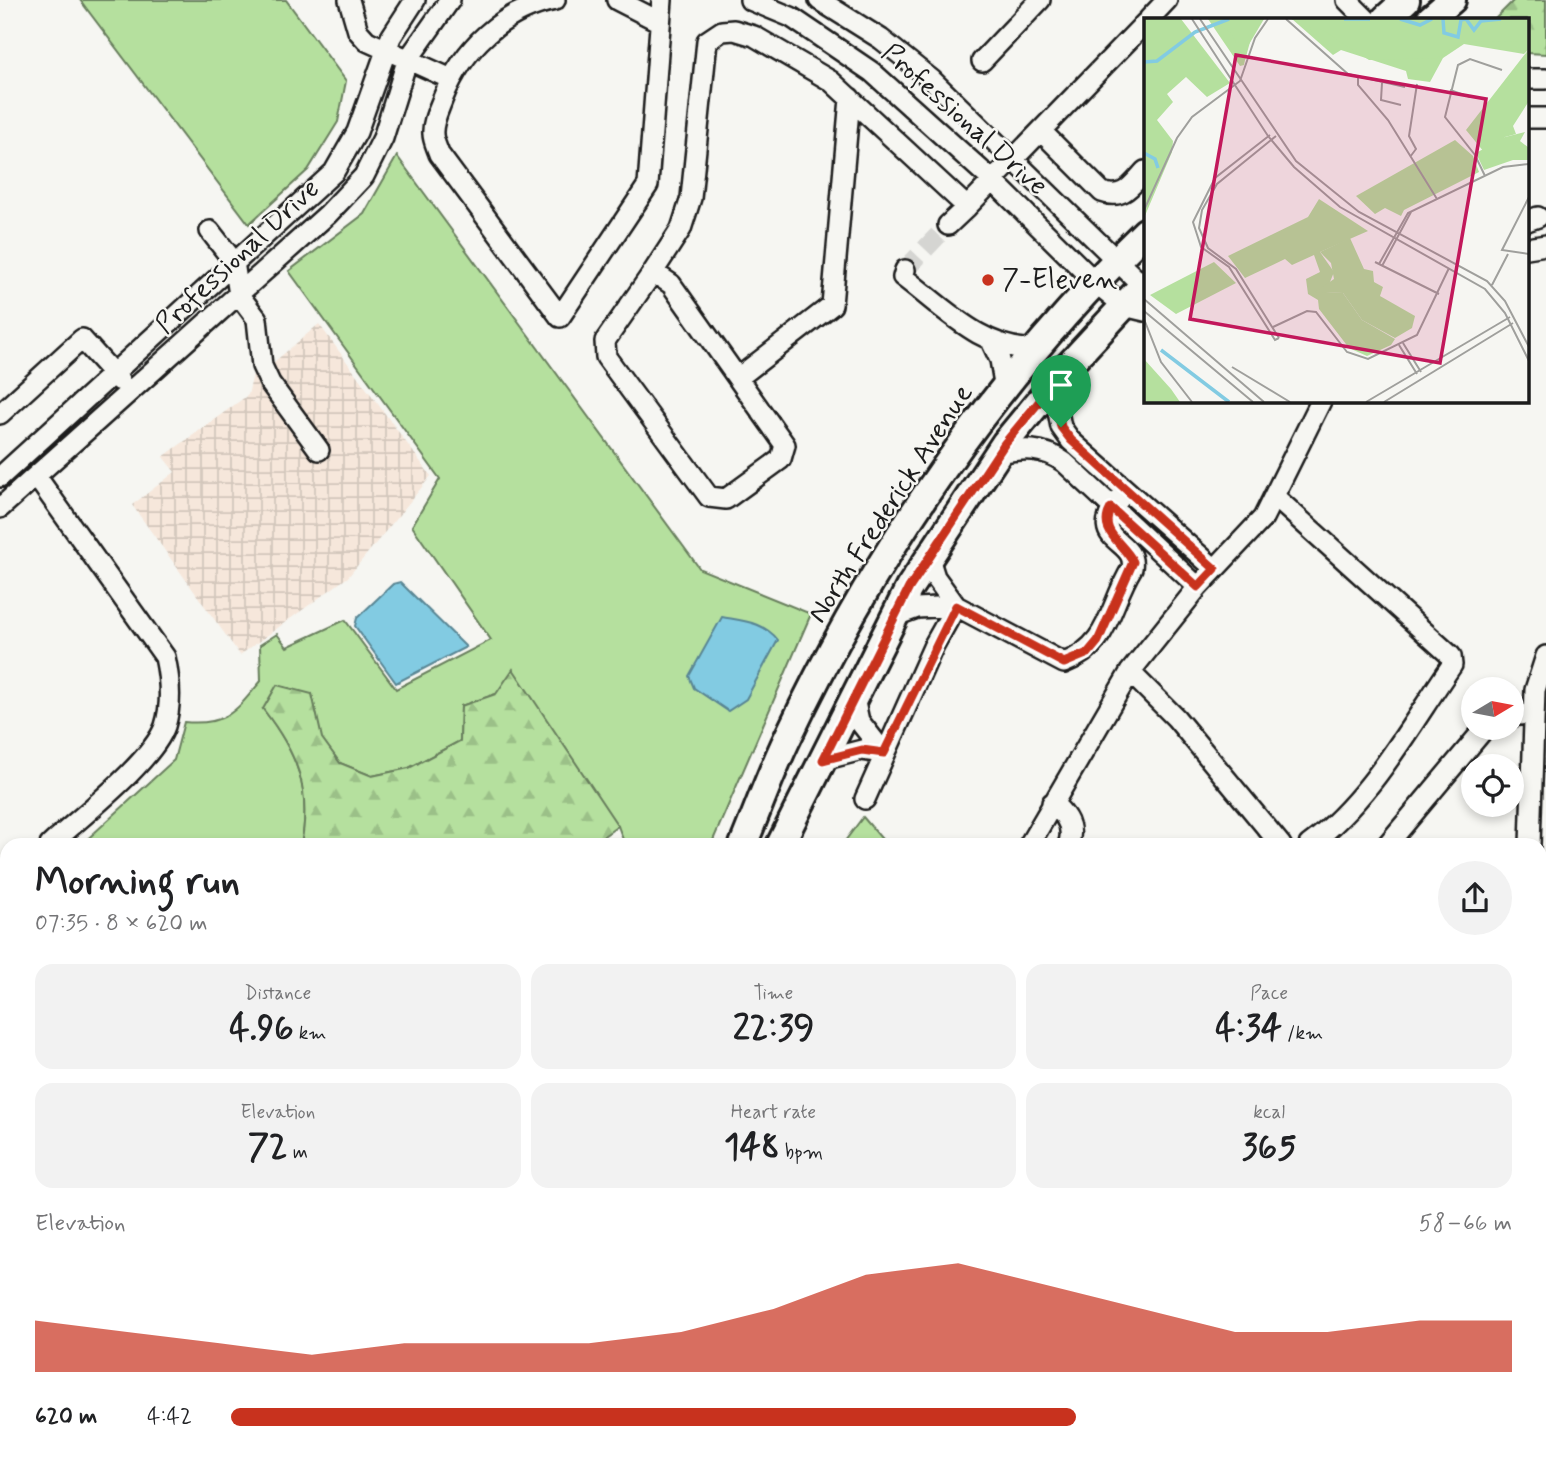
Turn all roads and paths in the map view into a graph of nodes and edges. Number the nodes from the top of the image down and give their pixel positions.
1 (349, 0) edge
2 (415, 0) edge
3 (450, 0) edge
4 (555, 0) edge
5 (617, 0) edge
6 (662, 0) edge
7 (819, 0) edge
8 (1041, 0) edge
9 (1167, 0) edge
10 (1347, 0) edge
11 (1406, 0) edge
12 (1455, 0) edge
13 (762, 2) edge
14 (1150, 18) edge
15 (1365, 18) edge
16 (1386, 18) edge
17 (1431, 18) edge
18 (1456, 18) edge
19 (660, 22) junction
20 (1144, 24) edge
21 (754, 36) junction
22 (385, 50) junction
23 (407, 61) junction
24 (982, 61) dead end
25 (451, 79) junction
26 (1528, 79) edge
27 (1546, 79) edge
28 (850, 98) junction
29 (1528, 118) edge
30 (1546, 118) edge
31 (1042, 132) junction
32 (1013, 160) junction
33 (1144, 172) edge
34 (993, 181) junction
35 (967, 207) junction
36 (948, 225) tunnel mouth
37 (210, 231) dead end
38 (1144, 233) edge
39 (1546, 245) edge
40 (1528, 248) edge
41 (1116, 260) junction
42 (234, 262) junction
43 (905, 270) dead end
44 (653, 272) junction
45 (1096, 283) junction
46 (1144, 284) edge
47 (1144, 287) edge
48 (239, 295) junction
49 (1135, 309) edge
50 (992, 343) junction
51 (1037, 349) junction
52 (114, 374) junction
53 (738, 379) junction
54 (1053, 385) junction
55 (1005, 389) junction
56 (130, 393) junction
57 (1321, 402) edge
58 (0, 414) edge
59 (319, 450) dead end
60 (999, 453) junction
61 (36, 476) junction
62 (0, 477) edge
63 (1126, 491) junction
64 (1275, 497) junction
65 (0, 508) edge
66 (1111, 508) junction
67 (929, 558) junction
68 (1215, 569) junction
69 (1198, 587) junction
70 (956, 606) junction
71 (895, 616) junction
72 (1546, 656) edge
73 (1130, 672) junction
74 (854, 698) junction
75 (1533, 713) junction
76 (1524, 714) edge
77 (1475, 740) edge
78 (884, 753) junction
79 (823, 760) junction
80 (865, 799) dead end
81 (1052, 803) junction
82 (58, 838) edge
83 (746, 838) edge
84 (784, 838) edge
85 (1033, 838) edge
86 (1069, 838) edge
87 (1274, 838) edge
88 (1317, 838) edge
89 (1393, 838) edge
90 (1530, 838) edge

1 - 22 street
2 - 22 street, Professional Drive
3 - 23 street, Professional Drive
4 - 25 street
5 - 19 street
6 - 19 street
7 - 32 street, Professional Drive
8 - 24 street
9 - 14 street
10 - 15 street
11 - 16 main road
12 - 17 main road
12 - 18 main road
13 - 21 street
13 - 34 street, Professional Drive
19 - 25 street
20 - 31 street
21 - 28 street
21 - 44 street
22 - 23 street
22 - 42 street, Professional Drive
23 - 25 street
23 - 48 street, Professional Drive
26 - 27 street
28 - 35 street
28 - 53 street
29 - 30 street
31 - 32 street
31 - 33 street
32 - 34 street
32 - 41 street, Professional Drive
34 - 35 street
34 - 45 street, Professional Drive
35 - 36 street
37 - 42 street
38 - 41 main road, North Frederick Avenue
39 - 40 street
41 - 45 main road, North Frederick Avenue
41 - 46 street, Professional Drive
42 - 48 street
42 - 52 street, Professional Drive
43 - 50 street
44 - 53 street
44 - 53 street
45 - 49 street, Professional Drive
45 - 51 main road, North Frederick Avenue
47 - 49 main road
48 - 56 street, Professional Drive
48 - 59 street
49 - 54 main road
50 - 51 street
50 - 55 street
51 - 55 main road, North Frederick Avenue
52 - 56 street
52 - 58 street
52 - 62 street, Professional Drive
54 - 60 main road
54 - 63 street
55 - 83 main road, North Frederick Avenue
56 - 61 street, Professional Drive
57 - 64 street
60 - 66 street
60 - 67 main road
61 - 65 street, Professional Drive
61 - 82 street
63 - 66 street
63 - 68 street
64 - 68 street
64 - 88 street
66 - 69 street
66 - 70 street
67 - 70 street
67 - 71 main road
68 - 69 street
69 - 73 street
70 - 71 street
70 - 78 street
71 - 74 main road
72 - 75 street
73 - 81 street
73 - 87 street
74 - 78 street
74 - 79 main road
75 - 76 street
75 - 90 street
77 - 89 street
78 - 79 street
78 - 80 street
79 - 84 main road
81 - 85 street
81 - 86 street

